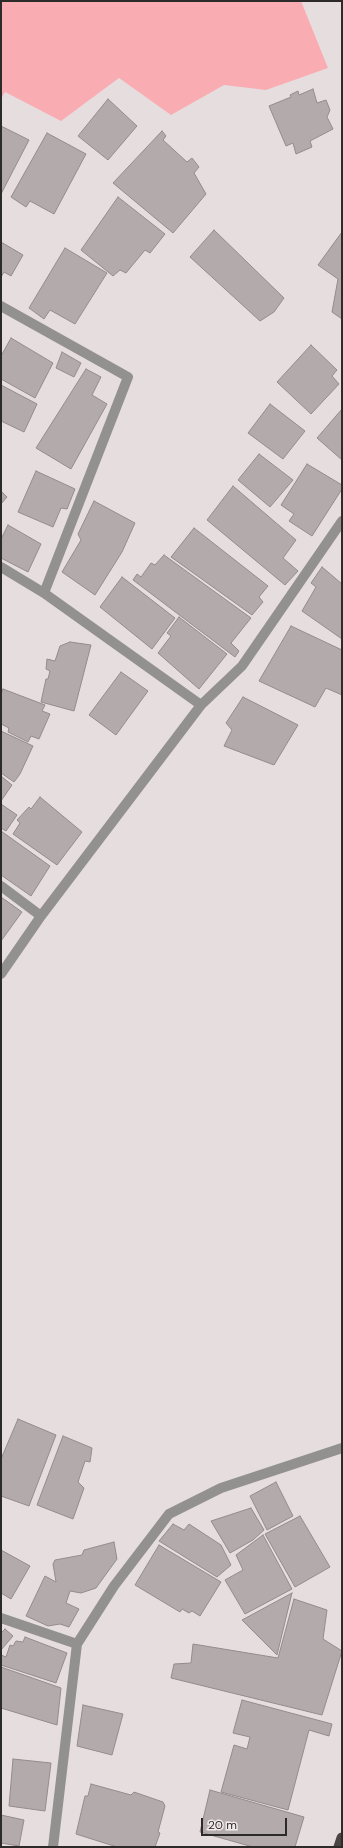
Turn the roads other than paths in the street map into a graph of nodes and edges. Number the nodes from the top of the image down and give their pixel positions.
1 (1, 306) edge
2 (342, 520) edge
3 (1, 567) edge
4 (44, 593) junction
5 (201, 705) junction
6 (1, 886) edge
7 (42, 916) junction
8 (1, 974) edge
9 (342, 1448) edge
10 (1, 1618) edge
11 (77, 1644) junction
12 (342, 1838) edge
13 (53, 1847) edge
14 (339, 1847) edge

1 - 4 street
2 - 5 street
3 - 4 street
4 - 5 street
5 - 7 street
6 - 7 street
7 - 8 street
9 - 11 street
10 - 11 street
11 - 13 street
12 - 14 highway

